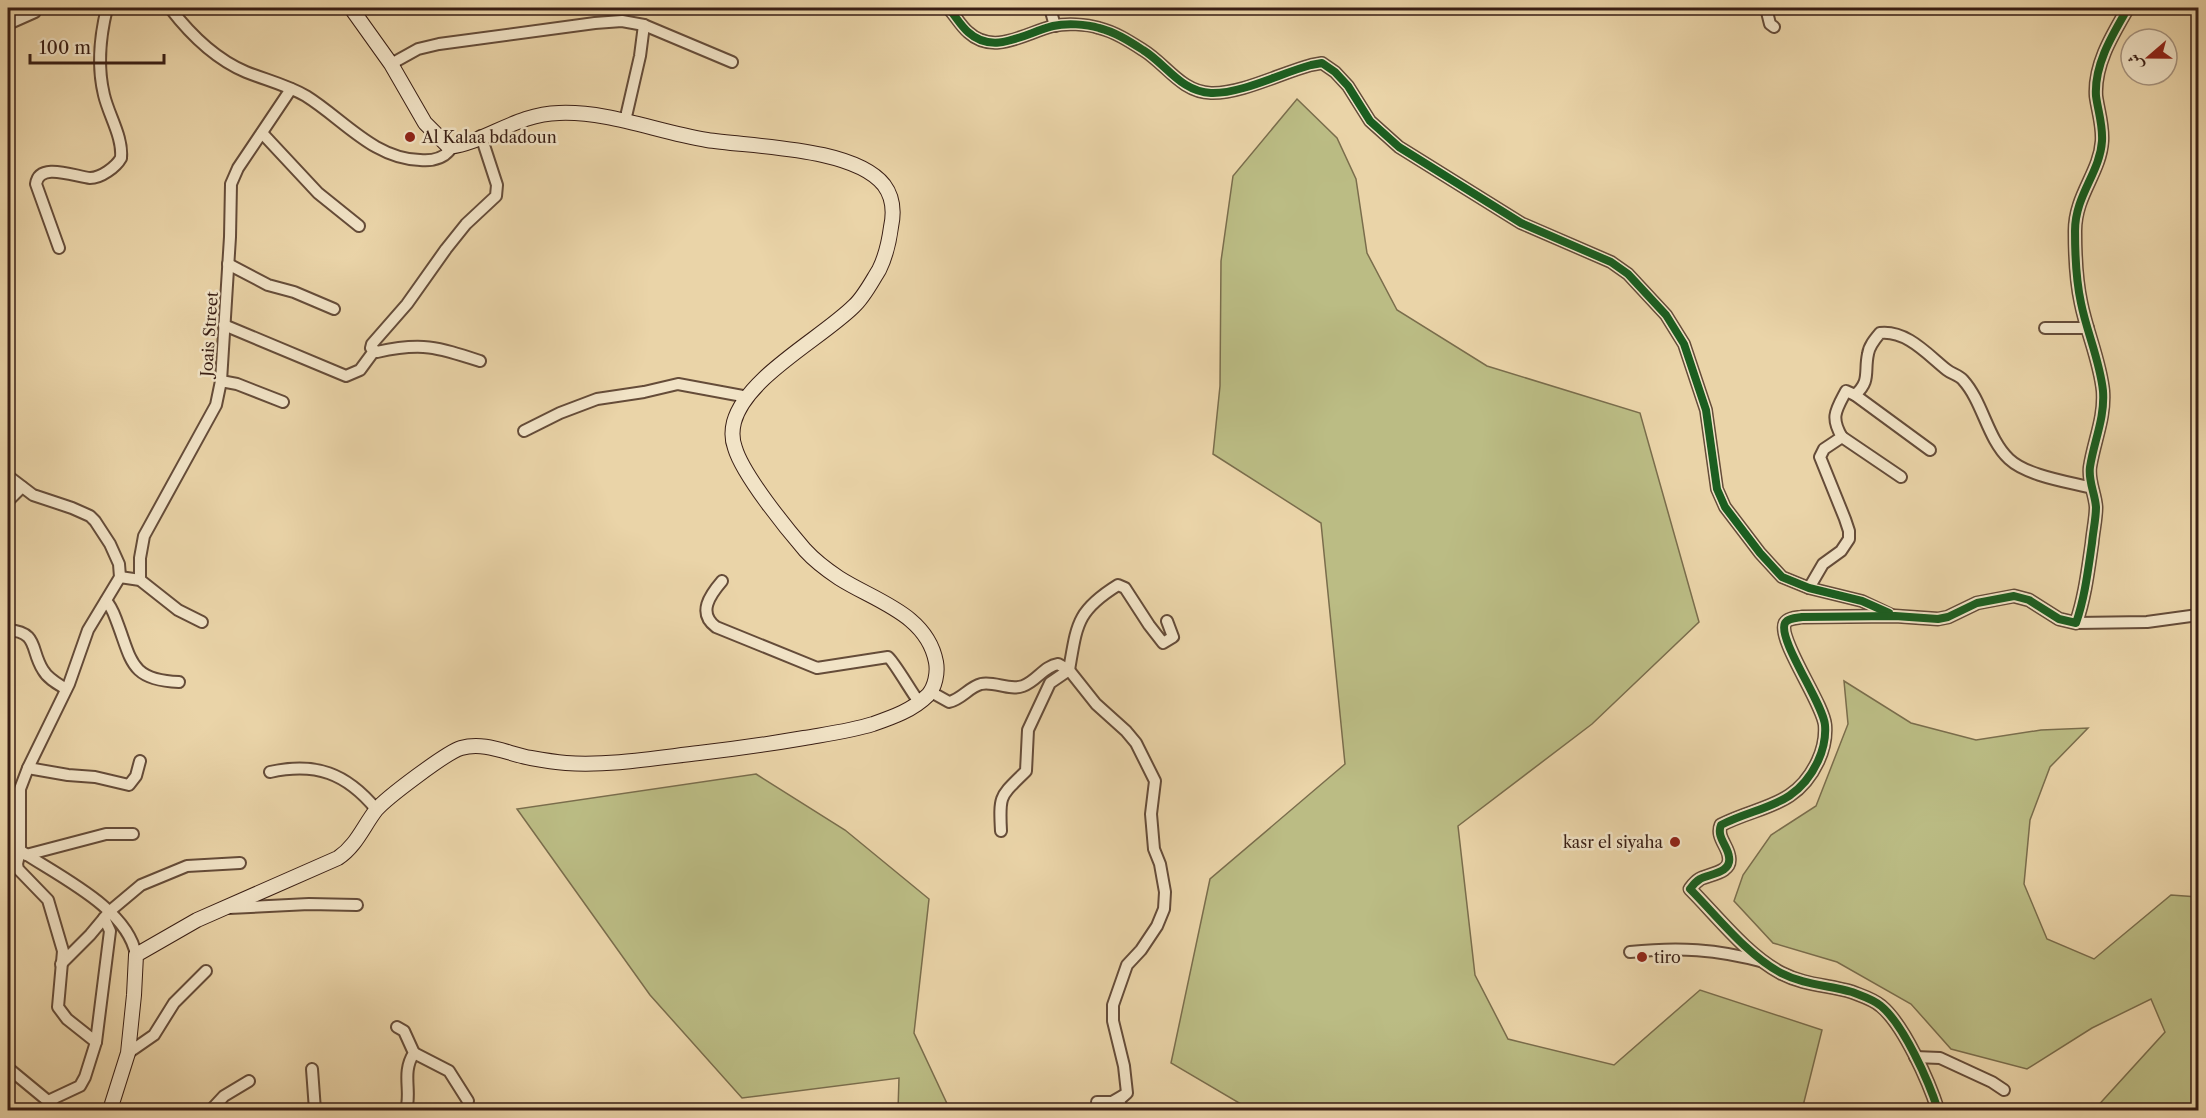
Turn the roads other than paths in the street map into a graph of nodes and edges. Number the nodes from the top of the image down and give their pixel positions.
1 (107, 8) edge
2 (170, 8) edge
3 (351, 8) edge
4 (1050, 8) edge
5 (1766, 8) edge
6 (2128, 8) edge
7 (952, 9) edge
8 (35, 12) dead end
9 (8, 24) edge
10 (644, 25) junction
11 (1055, 26) junction
12 (1774, 27) dead end
13 (732, 62) dead end
14 (391, 64) junction
15 (291, 89) junction
16 (625, 121) junction
17 (262, 133) junction
18 (481, 136) junction
19 (449, 147) junction
20 (359, 226) dead end
21 (59, 248) dead end
22 (228, 264) junction
23 (334, 309) dead end
24 (224, 325) junction
25 (2045, 328) dead end
26 (2088, 328) junction
27 (374, 351) junction
28 (480, 361) dead end
29 (221, 381) junction
30 (1855, 395) junction
31 (748, 397) junction
32 (283, 402) dead end
33 (524, 431) dead end
34 (1842, 437) junction
35 (1930, 450) dead end
36 (8, 476) edge
37 (1900, 477) dead end
38 (22, 487) junction
39 (2092, 488) junction
40 (8, 501) edge
41 (120, 577) junction
42 (140, 580) junction
43 (722, 580) dead end
44 (1809, 588) junction
45 (106, 601) junction
46 (2199, 615) edge
47 (1895, 616) junction
48 (1167, 621) dead end
49 (202, 622) dead end
50 (2076, 623) junction
51 (8, 630) edge
52 (1068, 670) junction
53 (179, 682) dead end
54 (66, 689) junction
55 (931, 692) junction
56 (919, 702) junction
57 (140, 761) dead end
58 (28, 768) junction
59 (270, 772) dead end
60 (8, 799) edge
61 (19, 808) junction
62 (376, 809) junction
63 (8, 823) edge
64 (1002, 831) dead end
65 (133, 834) dead end
66 (8, 842) edge
67 (23, 853) junction
68 (240, 863) dead end
69 (357, 905) dead end
70 (223, 909) junction
71 (107, 914) junction
72 (1630, 952) dead end
73 (136, 955) junction
74 (1764, 963) junction
75 (61, 964) junction
76 (206, 971) dead end
77 (397, 1027) dead end
78 (96, 1042) junction
79 (128, 1053) junction
80 (414, 1053) junction
81 (1915, 1057) junction
82 (8, 1068) edge
83 (312, 1069) dead end
84 (249, 1081) dead end
85 (2004, 1090) dead end
86 (1127, 1093) junction
87 (48, 1101) junction
88 (468, 1101) dead end
89 (1097, 1102) dead end
90 (58, 1110) edge
91 (110, 1110) edge
92 (211, 1110) edge
93 (315, 1110) edge
94 (406, 1110) edge
95 (1122, 1110) edge
96 (1938, 1110) edge

1 - 21 street
2 - 15 street
3 - 14 main road
4 - 11 street
5 - 12 street
6 - 26 street
7 - 11 street
8 - 9 street
10 - 13 street
10 - 14 street
10 - 16 street
11 - 44 street
14 - 19 main road
15 - 17 street, Joais Street
15 - 19 street
16 - 18 main road
16 - 31 main road
17 - 20 street
17 - 22 street, Joais Street
18 - 19 main road
18 - 27 street
22 - 23 street
22 - 24 street, Joais Street
24 - 27 street
24 - 29 street, Joais Street
25 - 26 street
26 - 39 street
27 - 28 street
29 - 32 street
29 - 42 street, Joais Street
30 - 34 street
30 - 35 street
30 - 39 street
31 - 33 street
31 - 55 main road
34 - 37 street
34 - 44 street
36 - 38 street
38 - 40 street
38 - 41 street
39 - 50 street
41 - 42 street
41 - 45 street
42 - 49 street
43 - 56 street
44 - 47 street
45 - 53 street
45 - 54 street
46 - 50 street
47 - 50 street
47 - 74 street
48 - 52 street
51 - 54 street
52 - 55 street
52 - 64 street
52 - 86 street
54 - 58 street
55 - 56 main road
56 - 62 main road
57 - 58 street
58 - 61 street
59 - 62 street
60 - 61 street
61 - 63 street
61 - 67 street
62 - 70 main road
65 - 67 street
66 - 67 street
67 - 71 street
67 - 75 street
68 - 71 street
69 - 70 street
70 - 73 main road
71 - 73 street
71 - 75 street
71 - 78 street
72 - 74 street
73 - 79 main road
74 - 81 street
75 - 78 street
76 - 79 street
77 - 80 street
78 - 87 street
79 - 91 main road
80 - 88 street
80 - 94 street
81 - 85 street
81 - 96 street
82 - 87 street
83 - 93 street
84 - 92 street
86 - 89 street
86 - 95 street
87 - 90 street

